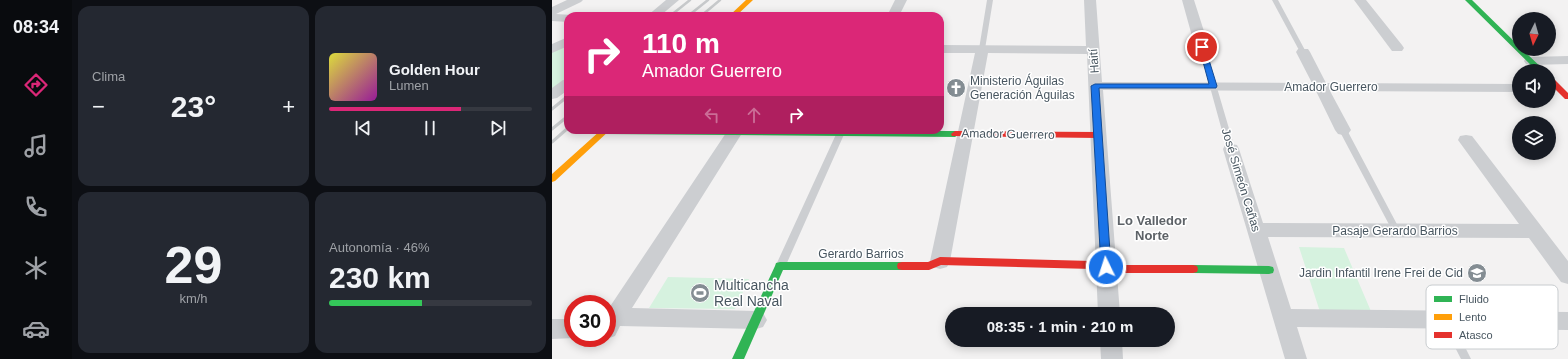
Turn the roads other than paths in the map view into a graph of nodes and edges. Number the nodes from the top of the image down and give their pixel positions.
1 (577, 0) edge
2 (673, 0) edge
3 (750, 0) edge
4 (901, 0) edge
5 (990, 0) edge
6 (1090, 0) edge
7 (1188, 0) edge
8 (1275, 0) edge
9 (1360, 0) edge
10 (1468, 0) edge
11 (552, 10) edge
12 (658, 12) edge
13 (736, 12) edge
14 (895, 12) edge
15 (552, 17) edge
16 (564, 18) edge
17 (564, 43) edge
18 (1202, 47) joint
19 (552, 48) edge
20 (1397, 48) dead end
21 (944, 49) edge
22 (982, 49) junction
23 (1093, 50) junction
24 (1303, 52) joint
25 (1568, 60) edge
26 (1531, 61) junction
27 (1534, 64) edge
28 (564, 86) edge
29 (1095, 86) junction
30 (1214, 86) junction
31 (1321, 87) junction
32 (1512, 88) edge
33 (552, 95) edge
34 (1343, 130) joint
35 (944, 133) edge
36 (602, 134) edge
37 (734, 134) edge
38 (840, 134) edge
39 (965, 134) junction
40 (1098, 135) junction
41 (1466, 140) dead end
42 (1231, 149) joint
43 (552, 179) edge
44 (1256, 230) junction
45 (1396, 230) junction
46 (1534, 231) junction
47 (940, 261) junction
48 (780, 266) junction
49 (1106, 267) junction
50 (1269, 270) junction
51 (1567, 274) edge
52 (1109, 307) edge
53 (616, 315) edge
54 (1284, 318) junction
55 (756, 320) junction
56 (1426, 320) edge
57 (1558, 321) edge
58 (1568, 321) edge
59 (616, 323) edge
60 (552, 329) edge
61 (564, 329) edge
62 (1111, 347) edge
63 (1461, 349) edge
64 (738, 359) edge
65 (1112, 359) edge
66 (1296, 359) edge
67 (1466, 359) edge

1 - 11 street
2 - 12 street
3 - 13 street
4 - 14 street
5 - 22 lane
6 - 23 street, Haití
7 - 18 street, José Simeón Cañas
8 - 24 lane
9 - 20 street
10 - 26 street
15 - 16 street
17 - 19 street
18 - 30 lane, José Simeón Cañas
21 - 22 street
22 - 23 street
22 - 39 street
23 - 29 street, Haití
24 - 31 street
25 - 26 street
26 - 27 street
28 - 33 street
29 - 30 street, Amador Guerrero
29 - 40 street, Haití
30 - 31 street, Amador Guerrero
30 - 42 lane, José Simeón Cañas
31 - 32 street, Amador Guerrero
31 - 34 street
34 - 45 lane
35 - 39 street, Amador Guerrero
36 - 43 street
37 - 53 street
38 - 48 lane
39 - 40 street, Amador Guerrero
39 - 47 street
40 - 49 street, Haití
41 - 46 street
42 - 44 street, José Simeón Cañas
44 - 45 street, Pasaje Gerardo Barrios
44 - 50 street, José Simeón Cañas
45 - 46 street, Pasaje Gerardo Barrios
46 - 51 street
47 - 48 street, Gerardo Barrios
47 - 49 street
48 - 55 street
49 - 50 street
49 - 52 street, Haití
50 - 54 street, José Simeón Cañas
54 - 56 street
54 - 66 street, José Simeón Cañas
55 - 59 street
55 - 64 street
57 - 58 street
60 - 61 street
62 - 65 street
63 - 67 lane

